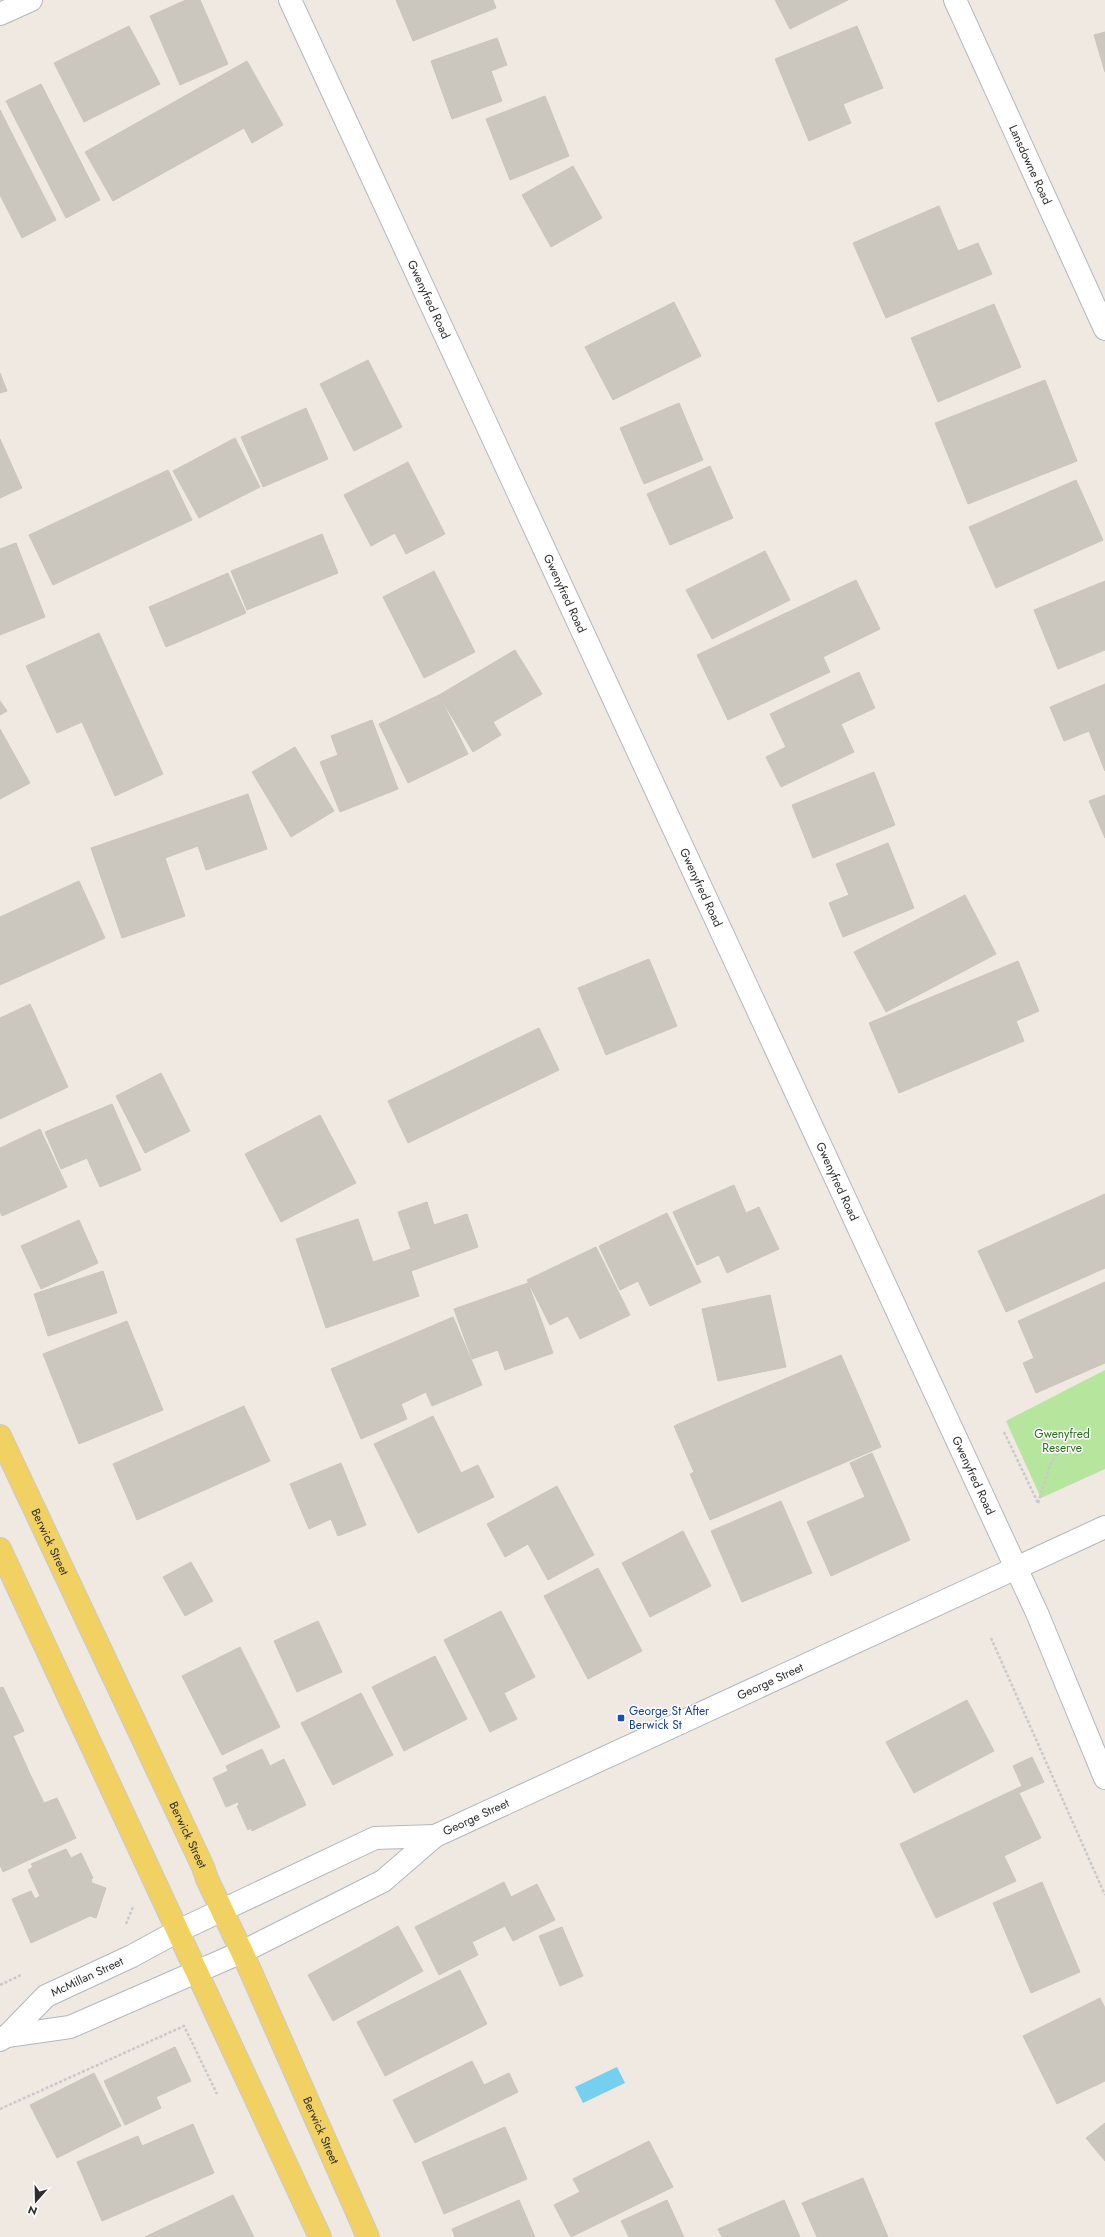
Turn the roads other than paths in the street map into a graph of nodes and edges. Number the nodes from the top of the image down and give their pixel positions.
1 (31, 0) edge
2 (290, 0) edge
3 (955, 0) edge
4 (0, 14) edge
5 (1105, 329) edge
6 (0, 1436) edge
7 (1105, 1527) edge
8 (0, 1549) edge
9 (1016, 1569) junction
10 (1105, 1778) edge
11 (435, 1836) junction
12 (223, 1910) junction
13 (178, 1931) junction
14 (242, 1952) junction
15 (196, 1972) junction
16 (3, 2038) edge
17 (320, 2237) edge
18 (368, 2237) edge

1 - 4 street
2 - 9 street, Gwenyfred Road
3 - 5 street, Lansdowne Road
6 - 12 main road, Berwick Street
7 - 9 street, George Street
8 - 13 main road
9 - 10 street, Gwenyfred Road
9 - 11 street, George Street
11 - 12 street, George Street
11 - 14 street, George Street
12 - 13 street, George Street
12 - 14 main road, Berwick Street
13 - 15 main road
13 - 16 street, McMillan Street
14 - 15 street, George Street
14 - 18 main road, Berwick Street
15 - 16 street, McMillan Street
15 - 17 main road

